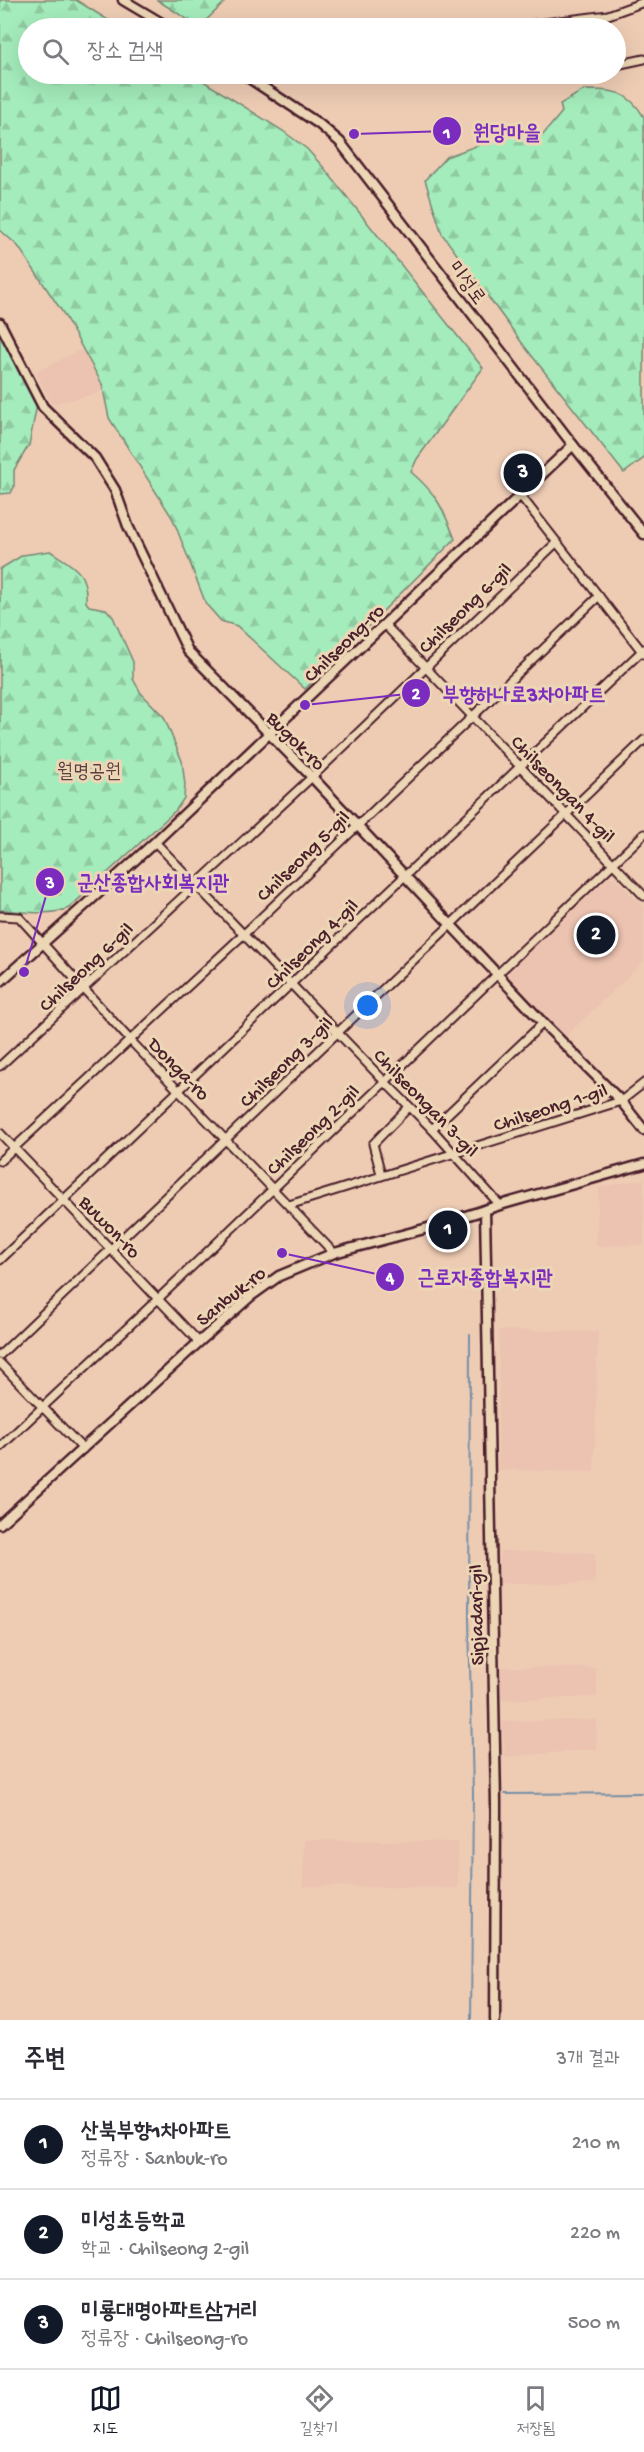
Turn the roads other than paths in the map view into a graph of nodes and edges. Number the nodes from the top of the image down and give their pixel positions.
1 (123, 0) edge
2 (644, 2) edge
3 (153, 18) edge
4 (584, 18) edge
5 (644, 59) edge
6 (626, 63) edge
7 (258, 84) edge
8 (0, 323) edge
9 (573, 445) junction
10 (520, 495) junction
11 (644, 534) edge
12 (557, 542) junction
13 (599, 596) junction
14 (384, 625) junction
15 (643, 651) edge
16 (425, 667) junction
17 (472, 717) junction
18 (270, 734) junction
19 (644, 740) edge
20 (519, 766) junction
21 (312, 777) junction
22 (566, 815) junction
23 (357, 825) junction
24 (644, 834) edge
25 (155, 842) junction
26 (613, 864) junction
27 (404, 876) junction
28 (197, 885) junction
29 (644, 896) edge
30 (0, 916) edge
31 (451, 925) junction
32 (244, 934) junction
33 (44, 944) junction
34 (497, 975) junction
35 (0, 982) edge
36 (292, 985) junction
37 (84, 990) junction
38 (543, 1023) junction
39 (338, 1032) junction
40 (129, 1040) junction
41 (0, 1066) edge
42 (385, 1082) junction
43 (644, 1083) edge
44 (179, 1089) junction
45 (621, 1101) junction
46 (409, 1107) junction
47 (432, 1128) junction
48 (644, 1130) edge
49 (0, 1133) edge
50 (226, 1140) junction
51 (14, 1148) junction
52 (455, 1154) junction
53 (0, 1161) edge
54 (644, 1161) edge
55 (381, 1174) junction
56 (273, 1189) junction
57 (63, 1200) junction
58 (289, 1205) junction
59 (500, 1205) junction
60 (485, 1210) junction
61 (110, 1249) junction
62 (334, 1253) junction
63 (0, 1260) edge
64 (158, 1299) junction
65 (199, 1342) junction
66 (0, 1355) edge
67 (0, 1363) edge
68 (42, 1407) junction
69 (0, 1446) edge
70 (83, 1449) junction
71 (0, 1524) edge
72 (495, 2020) edge

1 - 3 street
2 - 4 street
5 - 6 street
7 - 9 street, 미성로
8 - 18 street, Bugok-ro
9 - 10 street, Chilseong-ro
9 - 11 street, 미성로
10 - 12 street
10 - 14 street, Chilseong-ro
12 - 13 street
12 - 16 street, Chilseong 6-gil
13 - 15 street
13 - 17 street, Chilseong 5-gil
14 - 16 street, Chilseongan 4-gil
14 - 18 street, Chilseong-ro
15 - 20 street, Chilseong 4-gil
16 - 17 street, Chilseongan 4-gil
16 - 21 street, Chilseong 6-gil
17 - 20 street, Chilseongan 4-gil
17 - 23 street, Chilseong 5-gil
18 - 21 street, Bugok-ro
18 - 25 street, Chilseong-ro
19 - 22 street, Chilseong 3-gil
20 - 22 street, Chilseongan 4-gil
20 - 27 street, Chilseong 4-gil
21 - 23 street, Bugok-ro
21 - 28 street, Chilseong 6-gil
22 - 26 street, Chilseongan 4-gil
22 - 31 street, Chilseong 3-gil
23 - 27 street, Bugok-ro
23 - 32 street, Chilseong 5-gil
24 - 26 street, Chilseong 2-gil
25 - 28 street, Chilseongan 3-gil
25 - 33 street, Chilseong-ro
26 - 29 street, Chilseongan 4-gil
26 - 34 street, Chilseong 2-gil
27 - 31 street, Bugok-ro
27 - 36 street, Chilseong 4-gil
28 - 32 street, Chilseongan 3-gil
28 - 37 street, Chilseong 6-gil
30 - 33 street, Donga-ro
31 - 34 street, Bugok-ro
31 - 39 street, Chilseong 3-gil
32 - 36 street, Chilseongan 3-gil
32 - 40 street, Chilseong 5-gil
33 - 35 street, Chilseong-ro
33 - 37 street, Donga-ro
34 - 38 street, Bugok-ro
34 - 42 street, Chilseong 2-gil
36 - 39 street, Chilseongan 3-gil
36 - 44 street, Chilseong 4-gil
37 - 40 street, Donga-ro
37 - 41 street, Chilseong 6-gil
38 - 45 street, Bugok-ro
38 - 47 street
39 - 42 street, Chilseongan 3-gil
39 - 50 street, Chilseong 3-gil
40 - 44 street, Donga-ro
40 - 51 street, Chilseong 5-gil
42 - 46 street, Chilseongan 3-gil
42 - 56 street, Chilseong 2-gil
43 - 45 street, Chilseong 1-gil
44 - 50 street, Donga-ro
44 - 57 street, Chilseong 4-gil
45 - 48 street, Bugok-ro
45 - 52 street, Chilseong 1-gil
46 - 47 street, Chilseongan 3-gil
46 - 55 street
47 - 52 street, Chilseongan 3-gil
49 - 51 street, Buwon-ro
50 - 56 street, Donga-ro
50 - 61 street, Chilseong 3-gil
51 - 53 street, Chilseong 5-gil
51 - 57 street, Buwon-ro
52 - 55 street, Chilseong 1-gil
52 - 59 street, Chilseongan 3-gil
54 - 59 street, Sanbuk-ro
55 - 58 street, Chilseong 1-gil
56 - 58 street, Donga-ro
56 - 64 street, Chilseong 2-gil
57 - 61 street, Buwon-ro
57 - 63 street, Chilseong 4-gil
58 - 62 street, Donga-ro
59 - 60 street, Sanbuk-ro
60 - 62 street, Sanbuk-ro
60 - 72 street, Sipjadari-gil
61 - 64 street, Buwon-ro
61 - 66 street, Chilseong 3-gil
62 - 65 street, Sanbuk-ro
64 - 65 street, Buwon-ro
64 - 68 street, Chilseong 2-gil
65 - 70 street, Sanbuk-ro
67 - 68 street
68 - 69 street, Chilseong 2-gil
68 - 70 street
70 - 71 street, Sanbuk-ro

